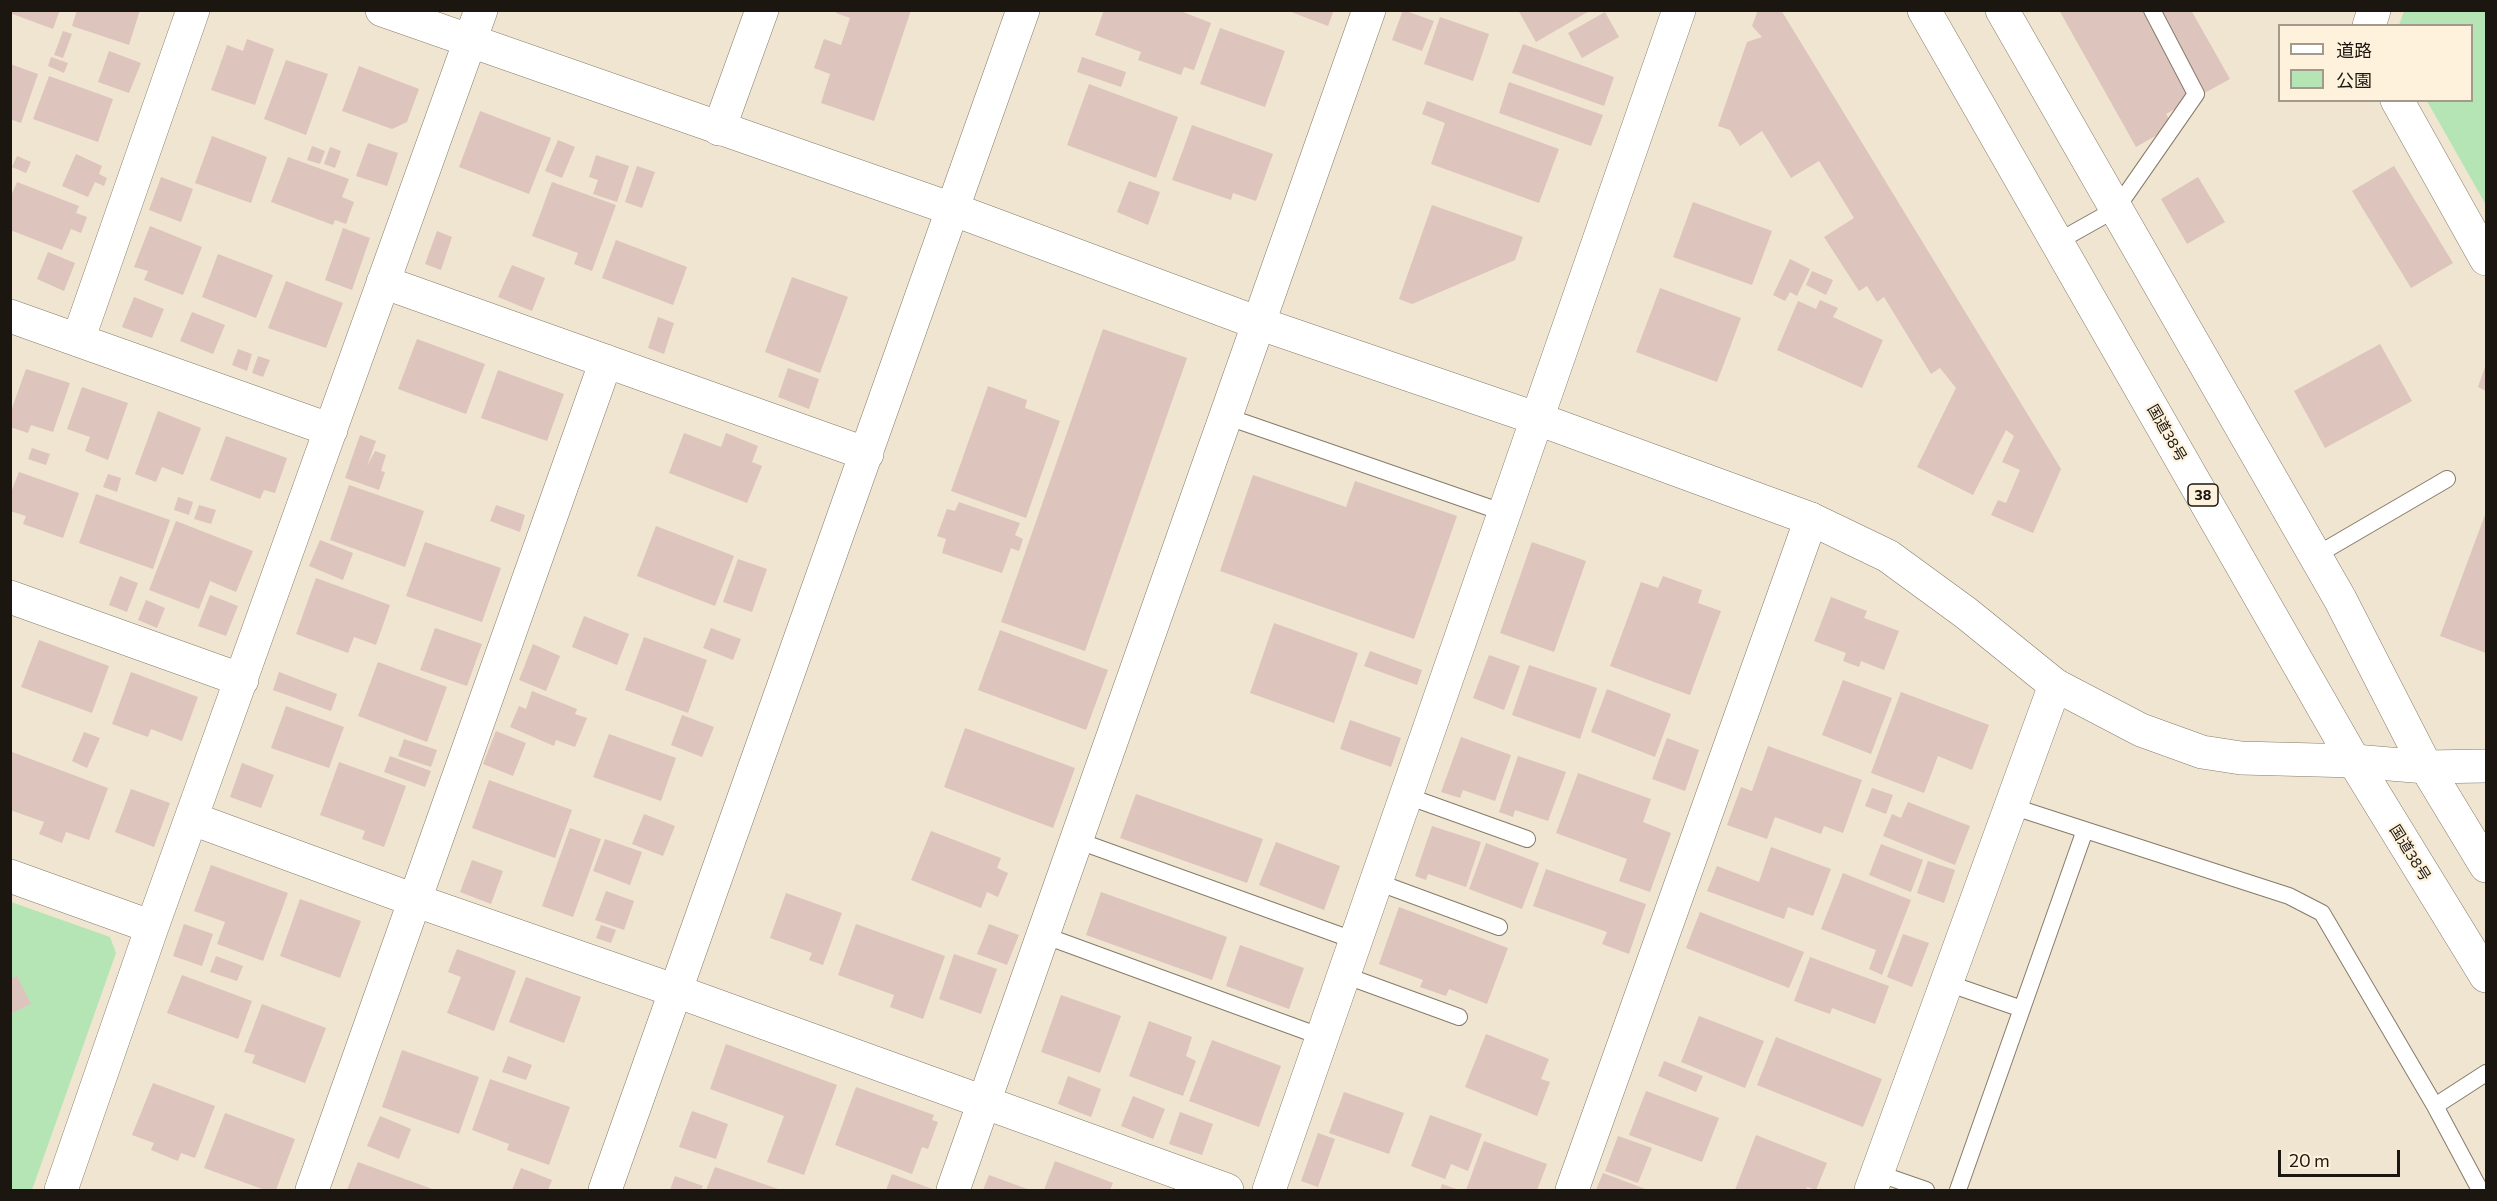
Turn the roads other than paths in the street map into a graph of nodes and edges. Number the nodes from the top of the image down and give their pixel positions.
1 (193, 10) edge
2 (382, 10) edge
3 (482, 10) edge
4 (762, 10) edge
5 (1023, 10) edge
6 (1369, 10) edge
7 (1679, 10) edge
8 (1924, 10) edge
9 (2002, 10) edge
10 (2152, 10) edge
11 (470, 42) junction
12 (2398, 102) edge
13 (719, 129) junction
14 (952, 209) junction
15 (2116, 209) junction
16 (2057, 242) junction
17 (2487, 259) edge
18 (383, 282) junction
19 (10, 316) edge
20 (1258, 323) junction
21 (78, 340) junction
22 (606, 361) junction
23 (1225, 416) junction
24 (1538, 419) junction
25 (331, 430) junction
26 (867, 454) junction
27 (2446, 479) dead end
28 (1505, 513) junction
29 (1811, 519) junction
30 (2315, 556) junction
31 (10, 597) edge
32 (242, 680) junction
33 (2055, 685) junction
34 (2354, 761) junction
35 (2426, 766) junction
36 (2487, 766) edge
37 (1407, 796) junction
38 (2011, 806) junction
39 (193, 819) junction
40 (2085, 830) junction
41 (1527, 839) dead end
42 (1076, 840) junction
43 (2487, 866) edge
44 (10, 876) edge
45 (1377, 882) junction
46 (414, 900) junction
47 (152, 927) junction
48 (1499, 927) dead end
49 (1043, 935) junction
50 (1356, 941) junction
51 (1344, 975) junction
52 (2487, 976) edge
53 (1947, 983) junction
54 (676, 991) junction
55 (2022, 1009) junction
56 (1459, 1017) dead end
57 (1322, 1036) junction
58 (2487, 1073) edge
59 (984, 1104) junction
60 (2435, 1106) junction
61 (1874, 1182) edge
62 (61, 1191) edge
63 (312, 1191) edge
64 (604, 1191) edge
65 (953, 1191) edge
66 (1227, 1191) edge
67 (1269, 1191) edge
68 (1572, 1191) edge
69 (1926, 1191) edge
70 (1958, 1191) edge
71 (2480, 1191) edge

1 - 21 main road
2 - 11 main road
3 - 11 main road
4 - 13 main road
5 - 14 main road
6 - 20 main road
7 - 24 main road
8 - 16 main road, 国道38号 / 38
9 - 15 main road
10 - 15 lane
11 - 13 main road
11 - 18 main road
12 - 17 main road
13 - 14 main road
14 - 20 main road
14 - 26 main road
15 - 16 lane
15 - 30 main road
16 - 34 main road, 国道38号 / 38
18 - 22 main road
18 - 25 main road
19 - 21 main road
20 - 23 main road
20 - 24 main road
21 - 25 main road
22 - 26 main road
22 - 46 main road
23 - 28 lane
23 - 42 main road
24 - 28 main road
24 - 29 main road
25 - 32 main road
26 - 54 main road
27 - 30 lane
28 - 37 main road
29 - 33 main road
29 - 68 main road
30 - 35 main road
31 - 32 main road
32 - 39 main road
33 - 34 main road
33 - 38 main road
34 - 35 main road
34 - 52 main road, 国道38号 / 38
35 - 36 main road
35 - 43 main road
37 - 41 lane
37 - 45 main road
38 - 40 lane
38 - 53 main road
39 - 46 main road
39 - 47 main road
40 - 55 lane
40 - 60 lane
42 - 49 main road
42 - 50 lane
44 - 47 main road
45 - 48 lane
45 - 50 main road
46 - 54 main road
46 - 63 main road
47 - 62 main road
49 - 57 lane
49 - 59 main road
50 - 51 main road
51 - 56 lane
51 - 57 main road
53 - 55 lane
53 - 61 main road
54 - 59 main road
54 - 64 main road
55 - 70 lane
57 - 67 main road
58 - 60 lane
59 - 65 main road
59 - 66 main road
60 - 71 lane
61 - 69 lane

